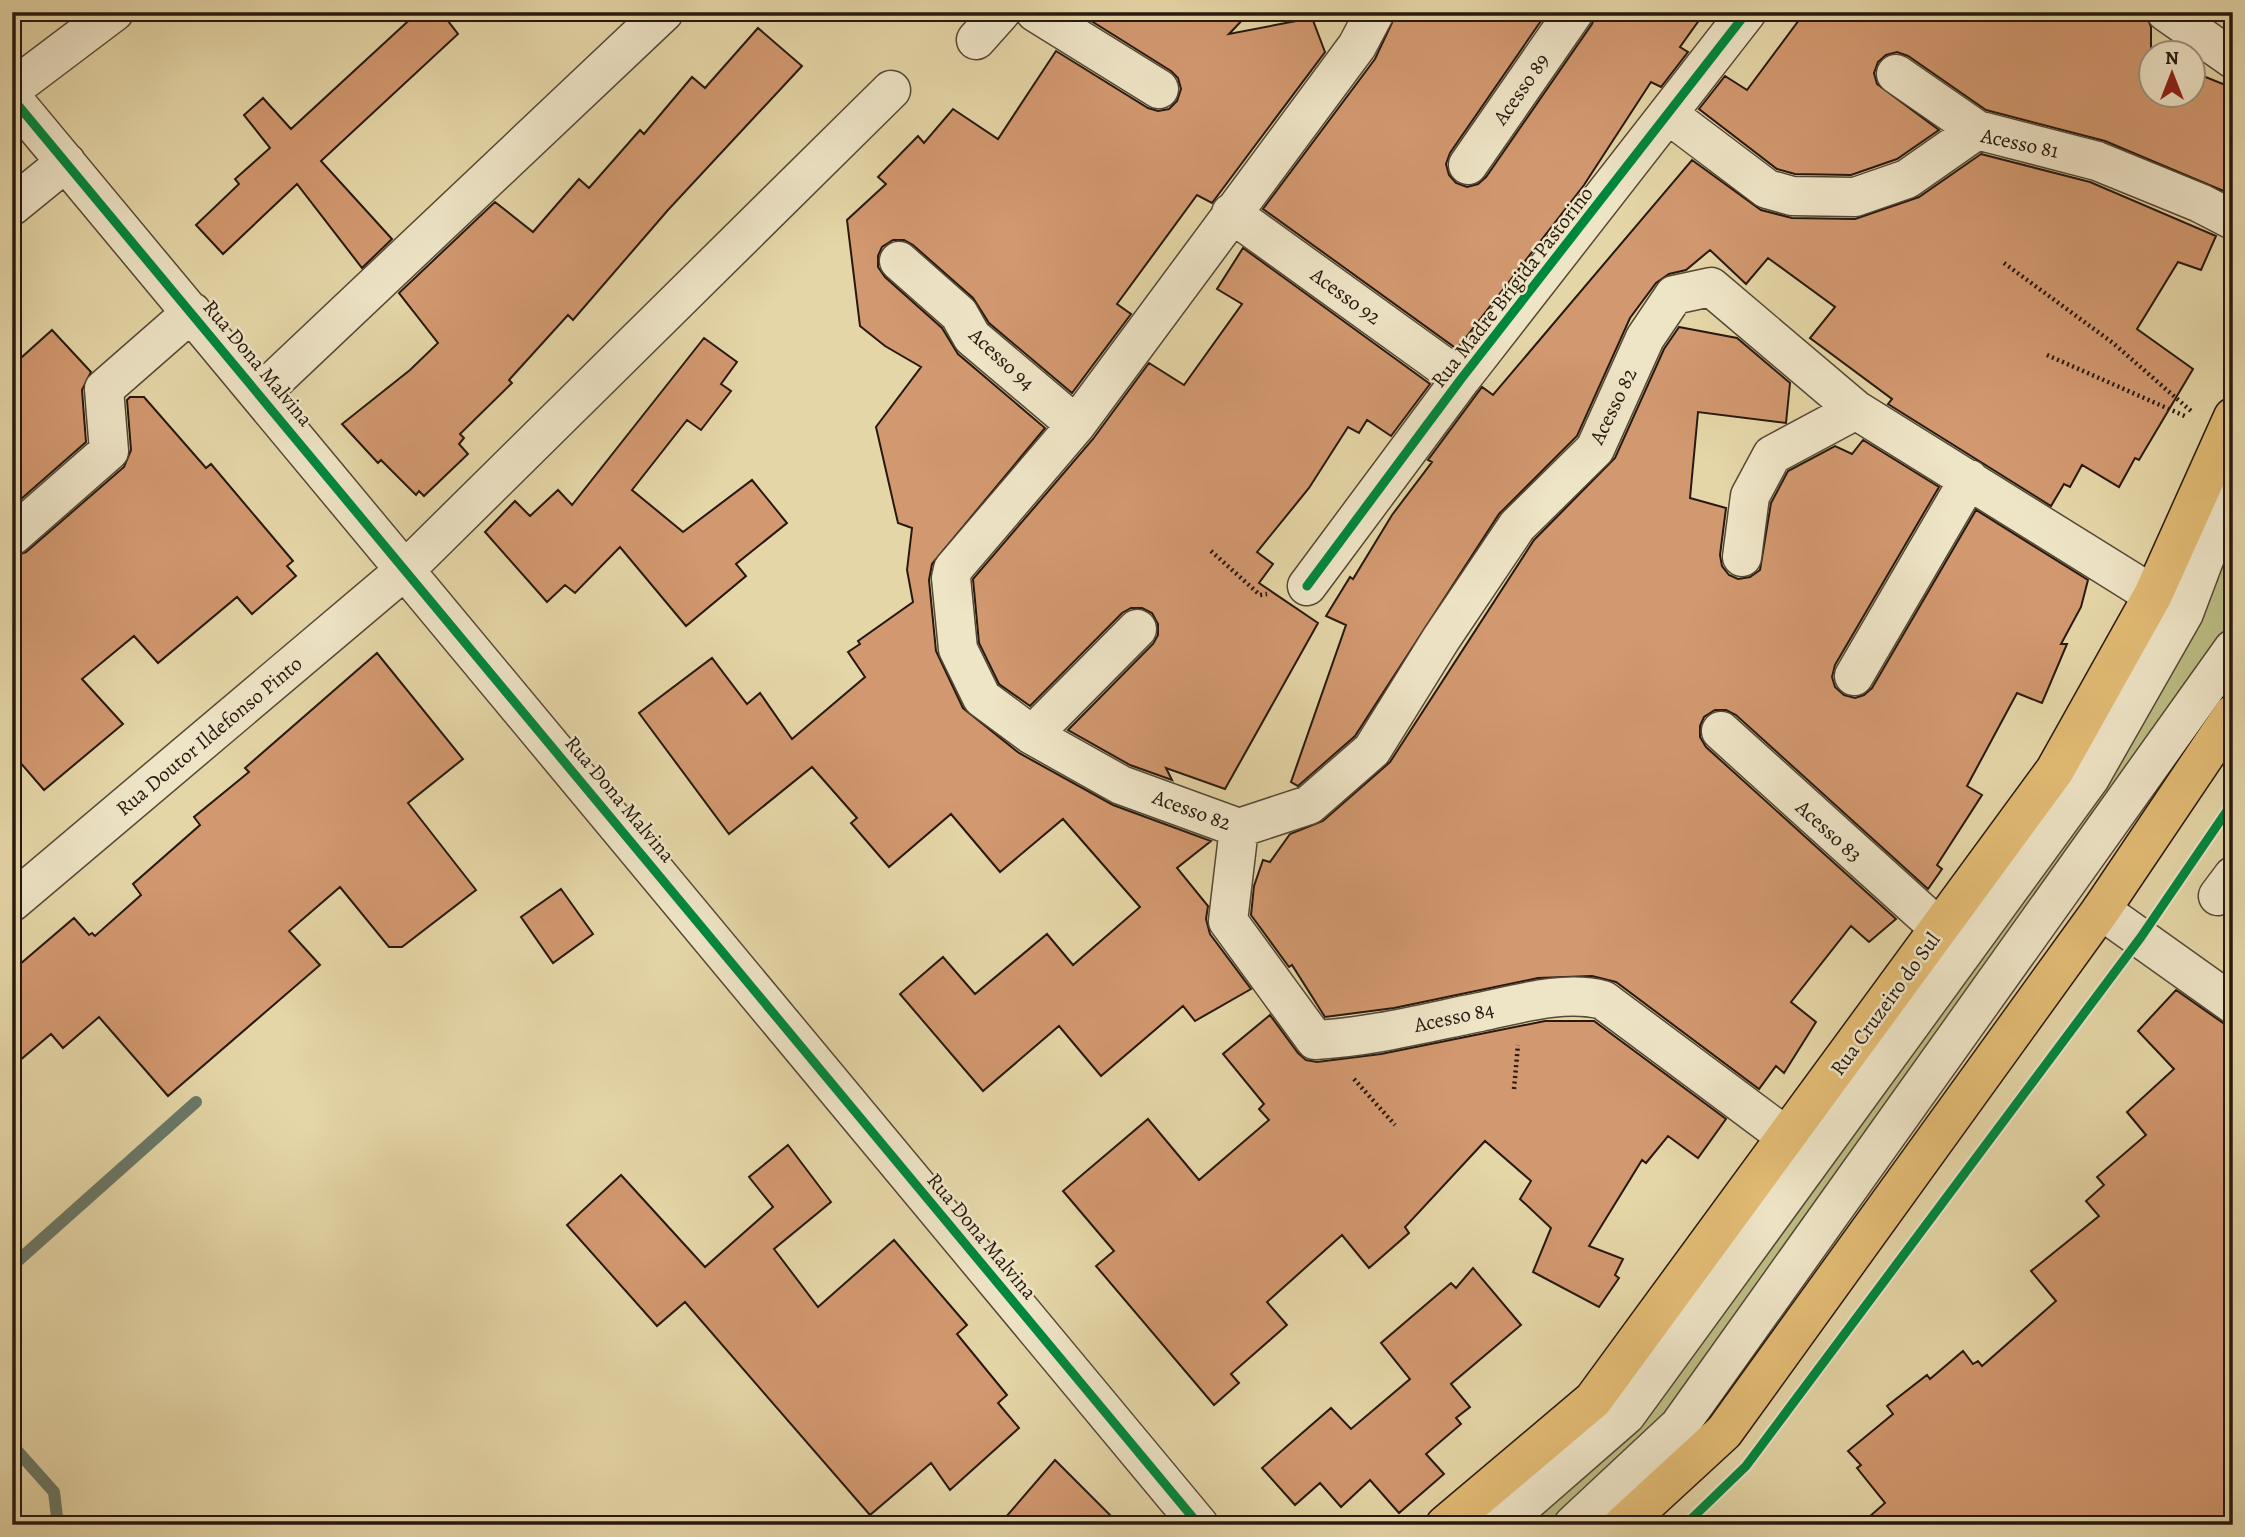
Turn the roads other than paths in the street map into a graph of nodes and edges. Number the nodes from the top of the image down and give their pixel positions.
1 (114, 12) edge
2 (664, 12) edge
3 (1001, 12) edge
4 (1035, 12) edge
5 (1375, 12) edge
6 (1574, 12) edge
7 (1747, 12) edge
8 (2166, 12) edge
9 (976, 40) dead end
10 (2233, 59) edge
11 (1896, 74) dead end
12 (12, 89) edge
13 (1159, 89) dead end
14 (891, 90) dead end
15 (12, 98) edge
16 (1669, 115) junction
17 (1977, 130) junction
18 (66, 162) junction
19 (1468, 165) dead end
20 (12, 206) edge
21 (1231, 213) junction
22 (2233, 220) edge
23 (899, 261) dead end
24 (192, 312) junction
25 (1461, 379) junction
26 (260, 394) junction
27 (1856, 410) junction
28 (1076, 425) junction
29 (2228, 425) edge
30 (1969, 480) junction
31 (2233, 483) edge
32 (12, 536) edge
33 (1742, 556) dead end
34 (406, 569) junction
35 (1307, 586) road end
36 (2152, 595) junction
37 (1137, 629) dead end
38 (2233, 649) edge
39 (1854, 676) dead end
40 (2233, 714) edge
41 (1721, 731) dead end
42 (1032, 735) junction
43 (1239, 828) junction
44 (12, 902) edge
45 (2101, 910) junction
46 (1940, 929) junction
47 (2233, 1004) edge
48 (1788, 1138) junction
49 (1199, 1525) edge
50 (1445, 1525) edge
51 (1500, 1525) edge
52 (1573, 1525) edge
53 (1623, 1525) edge

1 - 12 street
2 - 26 street
3 - 9 street
4 - 13 street
5 - 21 street, Acesso 82
6 - 19 street, Acesso 89
7 - 16 street, Rua Madre Brígida Pastorino
8 - 10 street
11 - 17 street
14 - 34 street, Rua Doutor Ildefonso Pinto
15 - 18 street, Rua Dona Malvina
16 - 17 street, Acesso 81
16 - 25 street, Rua Madre Brígida Pastorino
17 - 22 street, Acesso 81
18 - 20 street
18 - 24 street, Rua Dona Malvina
21 - 25 street, Acesso 92
21 - 28 street, Acesso 82
23 - 28 street, Acesso 94
24 - 26 street, Rua Dona Malvina
24 - 32 street
25 - 35 street, Rua Madre Brígida Pastorino
26 - 34 street, Rua Dona Malvina
27 - 30 street, Acesso 82
27 - 33 street
27 - 43 street, Acesso 82
28 - 42 street, Acesso 82
29 - 36 main road, Rua Cruzeiro do Sul
30 - 36 street, Acesso 82
30 - 39 street
31 - 51 street
34 - 44 street, Rua Doutor Ildefonso Pinto
34 - 49 street, Rua Dona Malvina
36 - 46 main road, Rua Cruzeiro do Sul
37 - 42 street
38 - 52 street
40 - 45 main road
41 - 46 street, Acesso 83
42 - 43 street, Acesso 82
43 - 48 street, Acesso 84
45 - 47 street
45 - 53 main road
46 - 48 main road, Rua Cruzeiro do Sul
48 - 50 main road, Rua Cruzeiro do Sul

